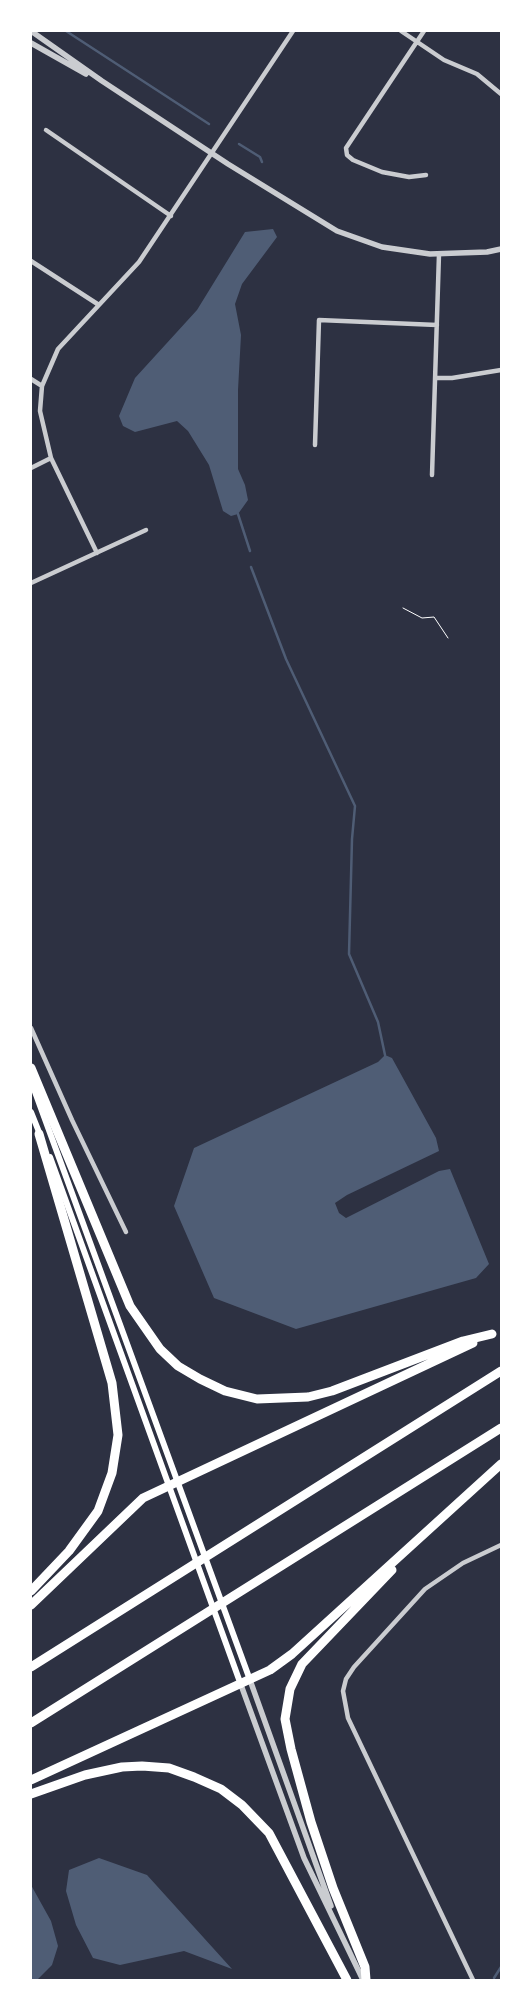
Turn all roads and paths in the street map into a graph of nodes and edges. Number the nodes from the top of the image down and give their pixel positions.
1 (31, 31) edge
2 (293, 31) edge
3 (401, 31) edge
4 (424, 31) edge
5 (416, 42) junction
6 (31, 43) edge
7 (102, 82) junction
8 (501, 94) edge
9 (46, 130) dead end
10 (213, 154) junction
11 (426, 175) dead end
12 (171, 216) junction
13 (501, 249) edge
14 (440, 254) junction
15 (31, 261) edge
16 (100, 306) junction
17 (437, 325) junction
18 (501, 370) edge
19 (435, 378) junction
20 (31, 379) edge
21 (42, 386) junction
22 (315, 445) dead end
23 (51, 458) junction
24 (31, 468) edge
25 (432, 474) dead end
26 (146, 530) dead end
27 (97, 553) junction
28 (31, 583) edge
29 (403, 608) dead end
30 (448, 638) dead end
31 (31, 1028) edge
32 (31, 1068) edge
33 (31, 1081) edge
34 (31, 1112) edge
35 (39, 1134) junction
36 (126, 1232) dead end
37 (496, 1332) edge
38 (501, 1371) edge
39 (501, 1428) edge
40 (501, 1464) edge
41 (179, 1479) junction
42 (168, 1484) junction
43 (431, 1526) junction
44 (501, 1546) edge
45 (31, 1591) edge
46 (31, 1606) edge
47 (31, 1667) edge
48 (250, 1680) junction
49 (241, 1685) junction
50 (31, 1723) edge
51 (31, 1780) edge
52 (31, 1794) edge
53 (346, 1946) junction
54 (347, 1980) edge
55 (364, 1980) edge
56 (474, 1980) edge

1 - 7 street
2 - 10 street
3 - 5 street
4 - 5 street
5 - 8 street
5 - 11 street
6 - 7 street
7 - 10 street
9 - 12 street
10 - 12 street
10 - 14 street
12 - 16 street
13 - 14 street
14 - 17 street
15 - 16 street
16 - 21 street
17 - 19 street
17 - 22 street
18 - 19 street
19 - 25 street
20 - 21 street
21 - 23 street
23 - 24 street
23 - 27 street
26 - 27 street
27 - 28 street
29 - 30 path
31 - 36 street
32 - 37 highway
33 - 41 main road
34 - 35 main road
35 - 42 main road
35 - 45 highway
37 - 41 highway
38 - 47 highway
39 - 50 highway
40 - 43 highway
41 - 42 highway
41 - 48 main road
42 - 46 highway
42 - 49 main road
43 - 48 highway
43 - 55 highway
44 - 56 street
48 - 49 highway
48 - 53 street
49 - 51 highway
49 - 53 street
52 - 54 highway
53 - 55 street

